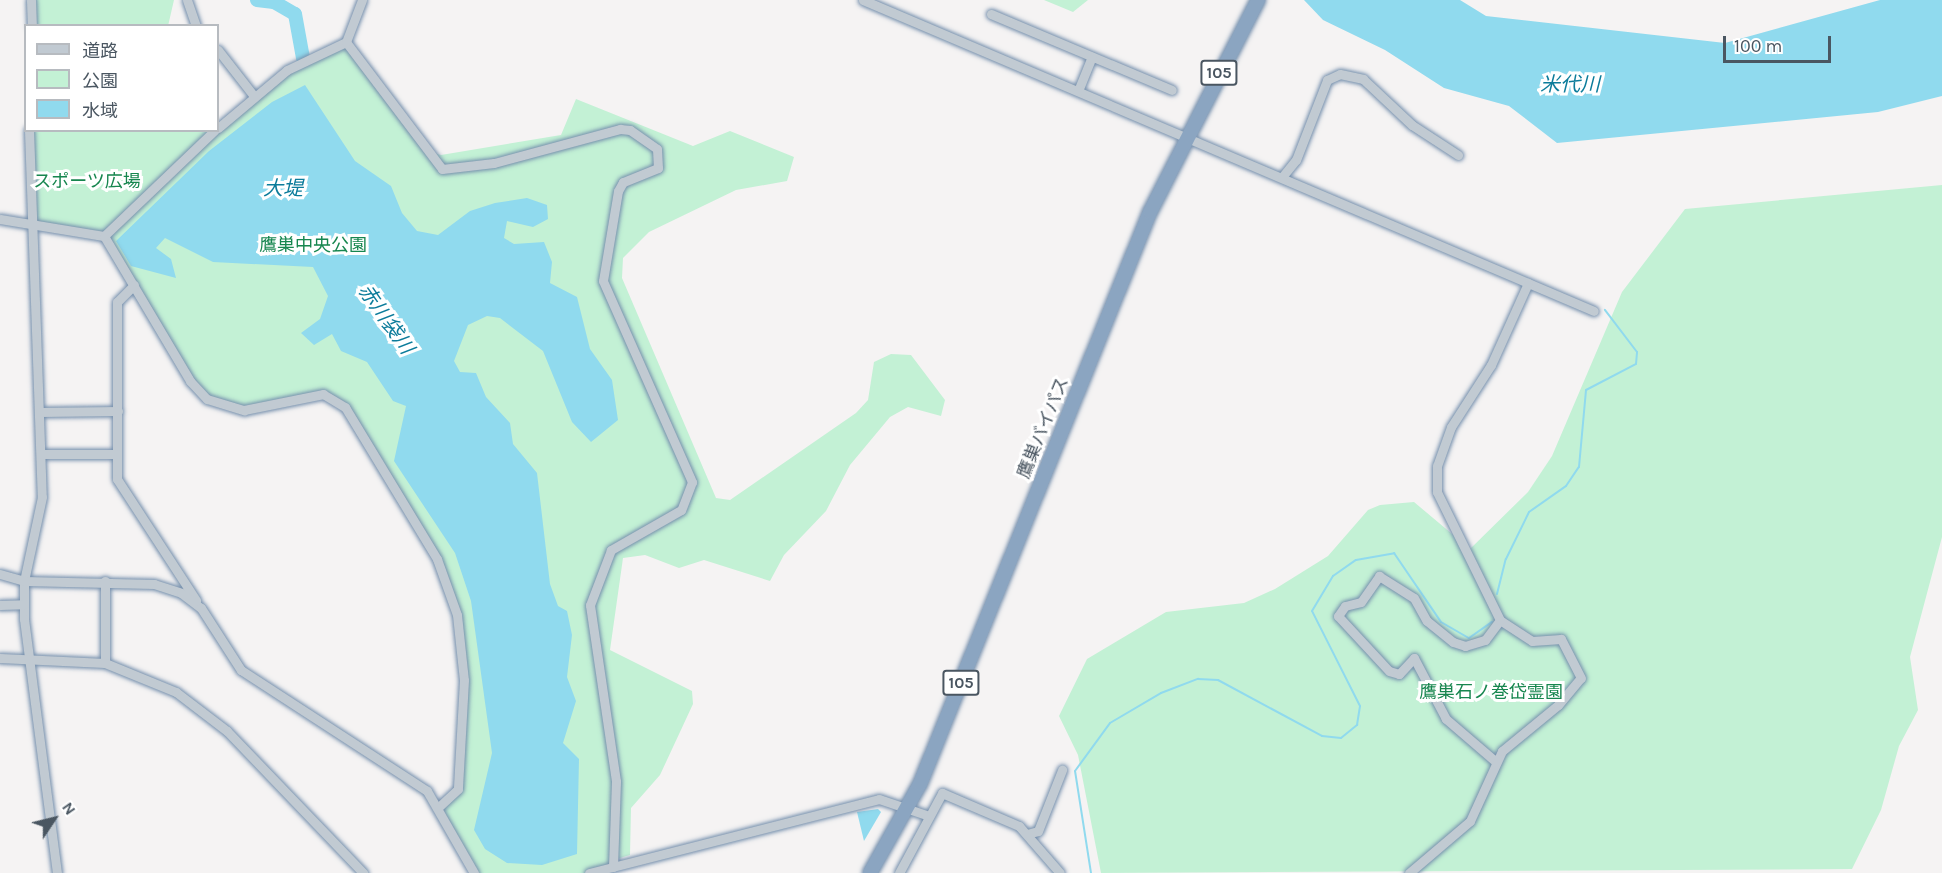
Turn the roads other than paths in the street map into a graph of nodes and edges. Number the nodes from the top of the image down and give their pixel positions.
1 (32, 0) edge
2 (187, 0) edge
3 (362, 0) edge
4 (863, 0) edge
5 (1255, 5) edge
6 (991, 14) dead end
7 (32, 24) edge
8 (195, 24) edge
9 (346, 42) junction
10 (219, 51) edge
11 (1092, 57) junction
12 (1172, 90) dead end
13 (1078, 91) junction
14 (254, 96) junction
15 (219, 126) edge
16 (29, 132) edge
17 (213, 132) edge
18 (1186, 137) junction
19 (1458, 155) dead end
20 (1282, 177) junction
21 (0, 219) edge
22 (30, 222) junction
23 (104, 236) junction
24 (1528, 283) junction
25 (134, 285) junction
26 (1594, 311) dead end
27 (118, 411) junction
28 (40, 412) junction
29 (41, 454) junction
30 (116, 454) junction
31 (0, 574) edge
32 (24, 581) junction
33 (105, 581) junction
34 (24, 604) junction
35 (0, 605) edge
36 (201, 608) junction
37 (1500, 620) junction
38 (0, 658) edge
39 (31, 659) junction
40 (105, 663) junction
41 (1495, 761) junction
42 (1062, 770) dead end
43 (440, 806) junction
44 (910, 806) junction
45 (929, 816) junction
46 (1027, 834) junction
47 (613, 867) junction
48 (57, 873) edge
49 (363, 873) edge
50 (474, 873) edge
51 (589, 873) edge
52 (870, 873) edge
53 (899, 873) edge
54 (1060, 873) edge
55 (1409, 873) edge

1 - 7 street
2 - 8 street
3 - 9 street
4 - 13 street
5 - 18 highway, 鷹巣バイパス / 105
6 - 11 street
9 - 14 street
9 - 47 street
10 - 14 street
11 - 12 street
11 - 13 street
13 - 18 street
14 - 15 street
16 - 22 street
17 - 23 street
18 - 20 street
18 - 44 highway, 鷹巣バイパス / 105
19 - 20 street
20 - 24 street
21 - 22 street
22 - 23 street
22 - 28 street
23 - 25 street
24 - 26 street
24 - 37 street
25 - 27 street
25 - 43 street
27 - 28 street
27 - 30 street
28 - 29 street
29 - 30 street
29 - 32 street
30 - 36 street
31 - 32 street
32 - 33 street
32 - 34 street
33 - 36 street
33 - 40 street
34 - 35 street
34 - 39 street
36 - 43 street
37 - 41 street
37 - 41 street
38 - 39 street
39 - 40 street
39 - 48 street
40 - 49 street
41 - 55 street
42 - 46 street
43 - 50 street
44 - 45 street
44 - 47 street
44 - 52 highway, 鷹巣バイパス / 105
45 - 46 street
45 - 53 street
46 - 54 street
47 - 51 street

